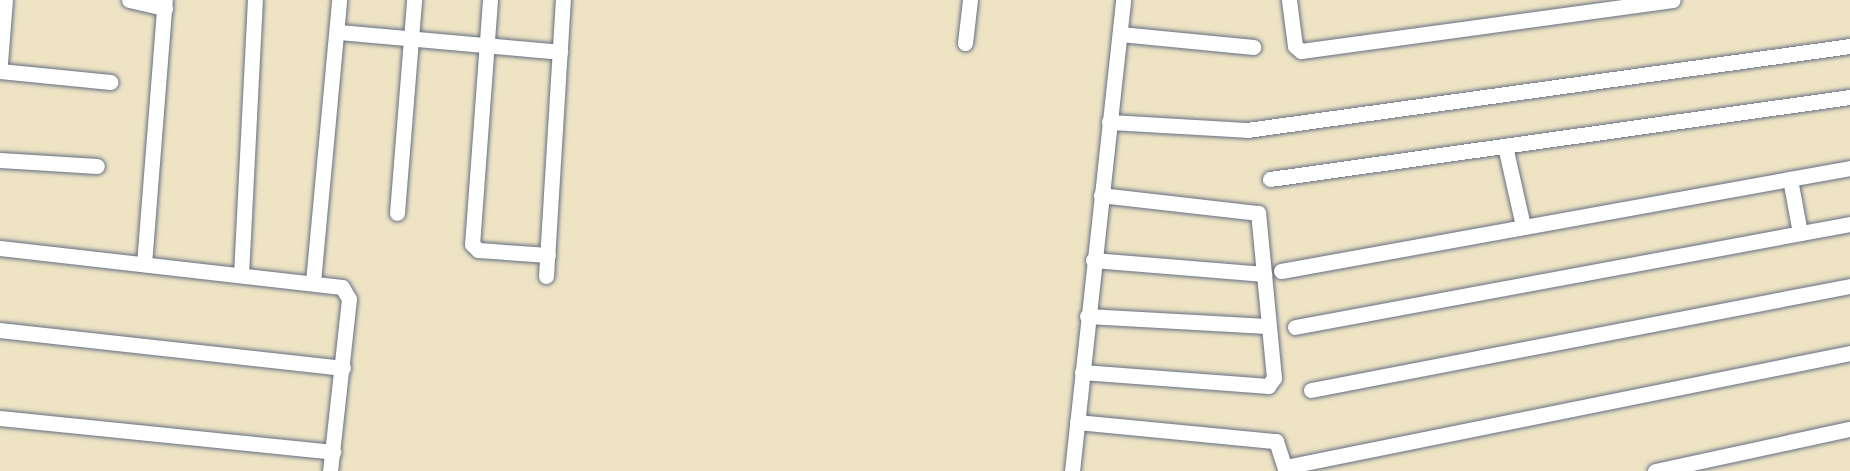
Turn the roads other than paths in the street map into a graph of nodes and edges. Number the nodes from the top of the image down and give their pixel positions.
1 (5, 0) edge
2 (129, 0) edge
3 (255, 0) edge
4 (339, 0) edge
5 (414, 0) edge
6 (490, 0) edge
7 (563, 0) edge
8 (970, 0) edge
9 (1124, 0) edge
10 (1289, 0) edge
11 (1673, 0) edge
12 (165, 4) edge
13 (338, 32) junction
14 (1120, 34) junction
15 (411, 40) junction
16 (965, 43) dead end
17 (488, 46) junction
18 (1850, 46) edge
19 (1253, 47) dead end
20 (560, 52) junction
21 (0, 63) edge
22 (0, 70) edge
23 (110, 82) dead end
24 (1850, 97) edge
25 (1109, 122) junction
26 (1505, 146) junction
27 (0, 160) edge
28 (97, 166) dead end
29 (1850, 168) edge
30 (1270, 179) dead end
31 (1790, 179) junction
32 (1101, 195) junction
33 (397, 213) dead end
34 (1850, 224) edge
35 (1523, 226) junction
36 (1800, 232) junction
37 (0, 248) edge
38 (548, 255) junction
39 (1093, 260) junction
40 (144, 264) junction
41 (1281, 271) dead end
42 (241, 274) junction
43 (1264, 274) junction
44 (546, 276) dead end
45 (313, 282) junction
46 (1850, 286) edge
47 (1087, 316) junction
48 (1266, 326) junction
49 (1294, 327) dead end
50 (0, 330) edge
51 (1850, 353) edge
52 (343, 368) junction
53 (1082, 372) junction
54 (1311, 390) dead end
55 (0, 418) edge
56 (1077, 422) junction
57 (1850, 429) edge
58 (333, 452) junction
59 (1285, 469) edge
60 (330, 471) edge
61 (1072, 471) edge
62 (1655, 471) edge

1 - 21 street
2 - 12 street
3 - 42 street
4 - 13 street
5 - 15 street
6 - 17 street
7 - 20 street
8 - 16 street
9 - 14 street
10 - 11 street
12 - 40 street
13 - 15 street
13 - 45 street
14 - 19 street
14 - 25 street
15 - 17 street
15 - 33 street
17 - 20 street
17 - 38 street
18 - 25 street
20 - 38 street
22 - 23 street
24 - 26 street
25 - 32 street
26 - 30 street
26 - 35 street
27 - 28 street
29 - 31 street
31 - 35 street
31 - 36 street
32 - 39 street
32 - 43 street
34 - 36 street
35 - 41 street
36 - 49 street
37 - 40 street
38 - 44 street
39 - 43 street
39 - 47 street
40 - 42 street
42 - 45 street
43 - 48 street
45 - 52 street
46 - 54 street
47 - 48 street
47 - 53 street
48 - 53 street
50 - 52 street
51 - 59 street
52 - 58 street
53 - 56 street
55 - 58 street
56 - 59 street
56 - 61 street
57 - 62 street
58 - 60 street

